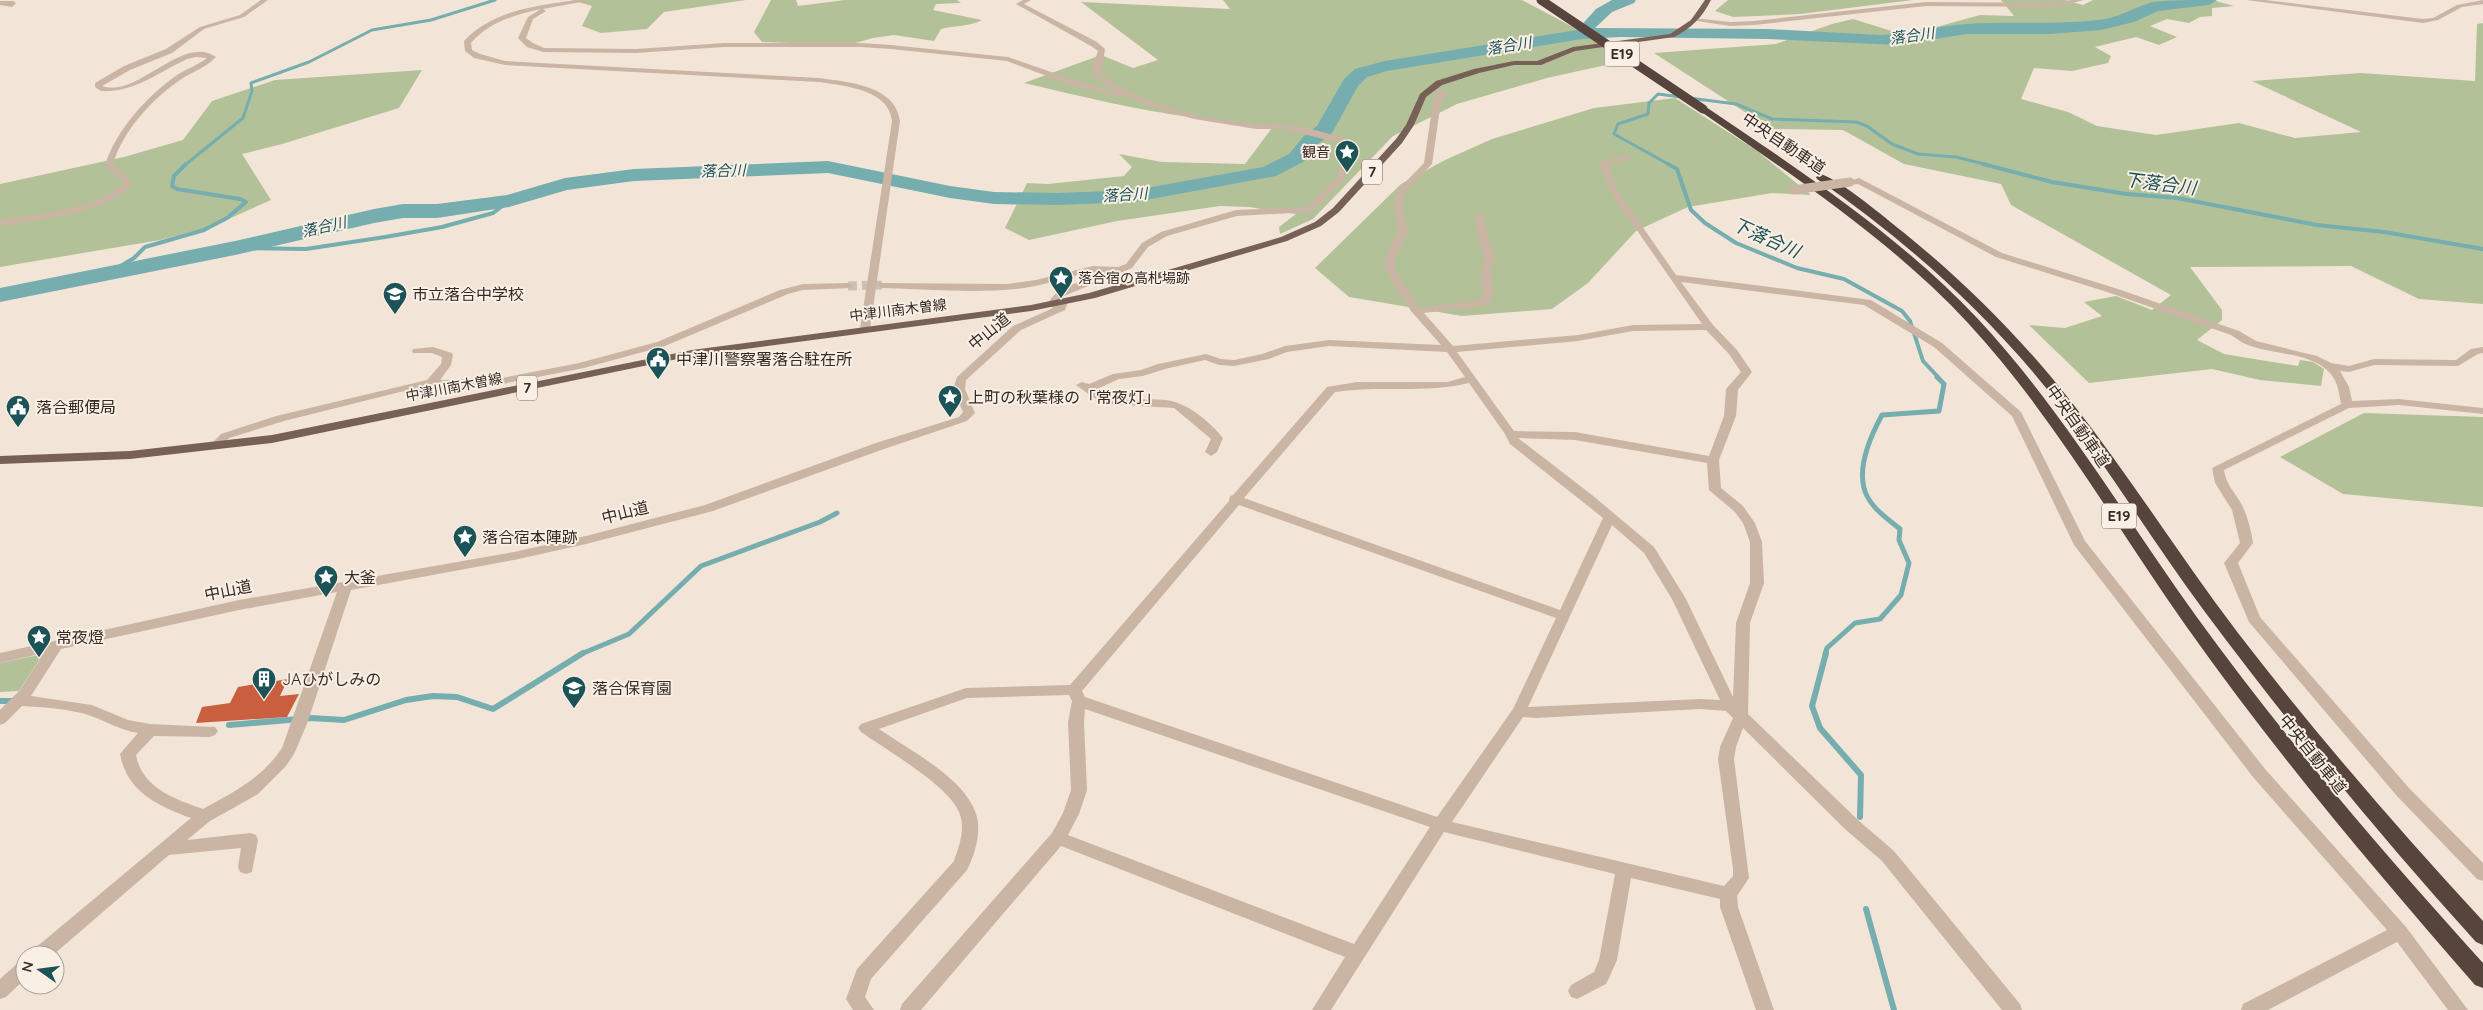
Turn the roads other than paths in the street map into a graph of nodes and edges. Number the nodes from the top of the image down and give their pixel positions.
1 (265, 0) edge
2 (589, 0) edge
3 (1028, 0) edge
4 (1541, 0) edge
5 (1552, 0) edge
6 (1708, 0) edge
7 (2081, 0) edge
8 (2249, 0) edge
9 (0, 2) edge
10 (2483, 2) edge
11 (12, 5) dead end
12 (546, 8) junction
13 (1693, 20) junction
14 (1430, 88) junction
15 (1131, 97) junction
16 (1708, 108) junction
17 (1627, 158) dead end
18 (1794, 190) dead end
19 (1480, 215) dead end
20 (0, 223) edge
21 (1119, 270) junction
22 (1673, 278) junction
23 (882, 285) tunnel mouth
24 (848, 286) tunnel mouth
25 (1058, 303) junction
26 (1416, 311) junction
27 (1709, 327) junction
28 (865, 329) junction
29 (1450, 349) junction
30 (2483, 350) edge
31 (417, 351) dead end
32 (2328, 366) junction
33 (1470, 379) junction
34 (431, 383) junction
35 (2347, 405) junction
36 (2483, 411) edge
37 (1511, 434) junction
38 (215, 446) junction
39 (1211, 452) dead end
40 (0, 460) edge
41 (1713, 460) junction
42 (1234, 499) junction
43 (1610, 517) junction
44 (345, 587) junction
45 (1563, 616) junction
46 (56, 646) junction
47 (0, 658) edge
48 (1077, 695) junction
49 (20, 701) junction
50 (1519, 711) junction
51 (1735, 712) junction
52 (0, 719) edge
53 (150, 730) junction
54 (210, 731) dead end
55 (204, 816) junction
56 (1441, 824) junction
57 (1058, 838) junction
58 (165, 849) junction
59 (246, 867) dead end
60 (1624, 870) junction
61 (2483, 874) edge
62 (1728, 894) junction
63 (2400, 932) junction
64 (2483, 936) edge
65 (52, 945) edge
66 (1356, 954) junction
67 (15, 977) edge
68 (2483, 978) edge
69 (0, 991) edge
70 (1576, 991) dead end
71 (865, 1010) edge
72 (909, 1010) edge
73 (1321, 1010) edge
74 (1765, 1010) edge
75 (2013, 1010) edge
76 (2250, 1010) edge
77 (2459, 1010) edge

1 - 20 street
2 - 12 street
3 - 15 street
4 - 16 highway, 中央自動車道 / E19, bridge
5 - 16 highway, 中央自動車道 / E19
6 - 13 main road
7 - 13 street
8 - 10 street
9 - 11 street
12 - 15 street
12 - 28 street
13 - 14 main road
14 - 25 main road, 中津川南木曽線 / 7
14 - 26 street
15 - 21 street, 中山道
16 - 64 highway, 中央自動車道 / E19
16 - 68 highway, 中央自動車道 / E19
17 - 22 street
18 - 32 street, bridge
19 - 26 street
21 - 23 street
21 - 25 street, 中山道
22 - 27 street
22 - 63 street
24 - 34 street
25 - 28 main road, 中津川南木曽線 / 7
25 - 44 street, 中山道
26 - 29 street
27 - 29 street
27 - 41 street
28 - 38 main road, 中津川南木曽線 / 7
29 - 33 street
29 - 39 street
30 - 32 street
31 - 34 street
32 - 35 street
33 - 37 street
33 - 42 street
34 - 38 street
35 - 36 street
35 - 61 street
37 - 41 street
37 - 43 street
38 - 40 main road, 中津川南木曽線 / 7
41 - 51 street
42 - 45 street
42 - 48 street
43 - 45 street
43 - 51 street
44 - 46 street, 中山道
44 - 55 street
45 - 50 street
46 - 47 street, 中山道
46 - 49 street
48 - 56 street
48 - 57 street
48 - 71 street
49 - 52 street
49 - 53 street
50 - 51 street
50 - 56 street
51 - 62 street
51 - 75 street
53 - 54 street
53 - 55 street
55 - 58 street
56 - 60 street
56 - 66 street
57 - 66 street
57 - 72 street
58 - 59 street
58 - 65 street
60 - 62 street
60 - 70 street
62 - 74 street
63 - 76 street
63 - 77 street
66 - 73 street
67 - 69 street

